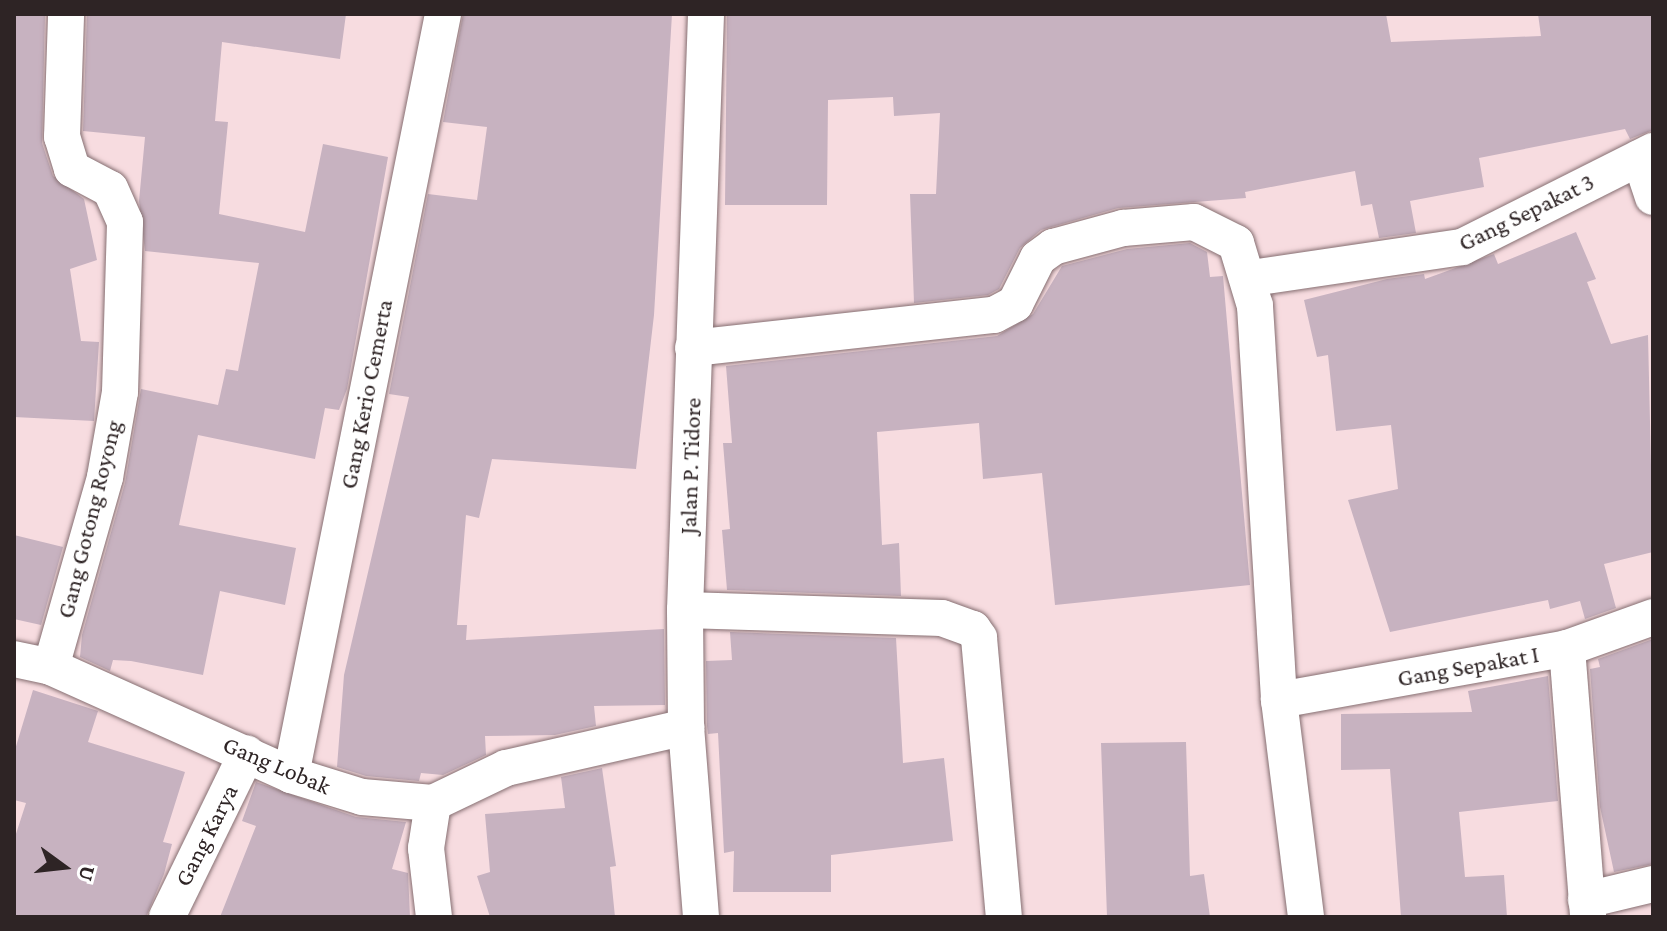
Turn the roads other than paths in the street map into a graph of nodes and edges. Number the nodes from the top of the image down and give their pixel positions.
1 (66, 14) edge
2 (443, 14) edge
3 (706, 14) edge
4 (1647, 155) edge
5 (1653, 197) edge
6 (1252, 278) junction
7 (693, 348) junction
8 (685, 610) junction
9 (1653, 617) edge
10 (1567, 648) junction
11 (14, 659) edge
12 (51, 667) junction
13 (1279, 700) junction
14 (686, 727) junction
15 (247, 753) junction
16 (291, 775) junction
17 (433, 803) junction
18 (1653, 884) edge
19 (1587, 908) edge
20 (167, 917) edge
21 (434, 917) edge
22 (701, 917) edge
23 (1004, 917) edge
24 (1306, 917) edge

1 - 12 street, Gang Gotong Royong
2 - 16 street, Gang Kerio Cemerta
3 - 7 street, Jalan P. Tidore
4 - 5 street
4 - 6 street, Gang Sepakat 3
6 - 7 street
6 - 13 street
7 - 8 street, Jalan P. Tidore
8 - 14 street, Jalan P. Tidore
8 - 23 street
9 - 10 street, Gang Sepakat I
10 - 13 street, Gang Sepakat I
10 - 19 street
11 - 12 street, Gang Lobak
12 - 15 street, Gang Lobak
13 - 24 street
14 - 17 street
14 - 22 street, Jalan P. Tidore
15 - 16 street, Gang Lobak
15 - 20 street, Gang Karya
16 - 17 street, Gang Lobak
17 - 21 street
18 - 19 street

